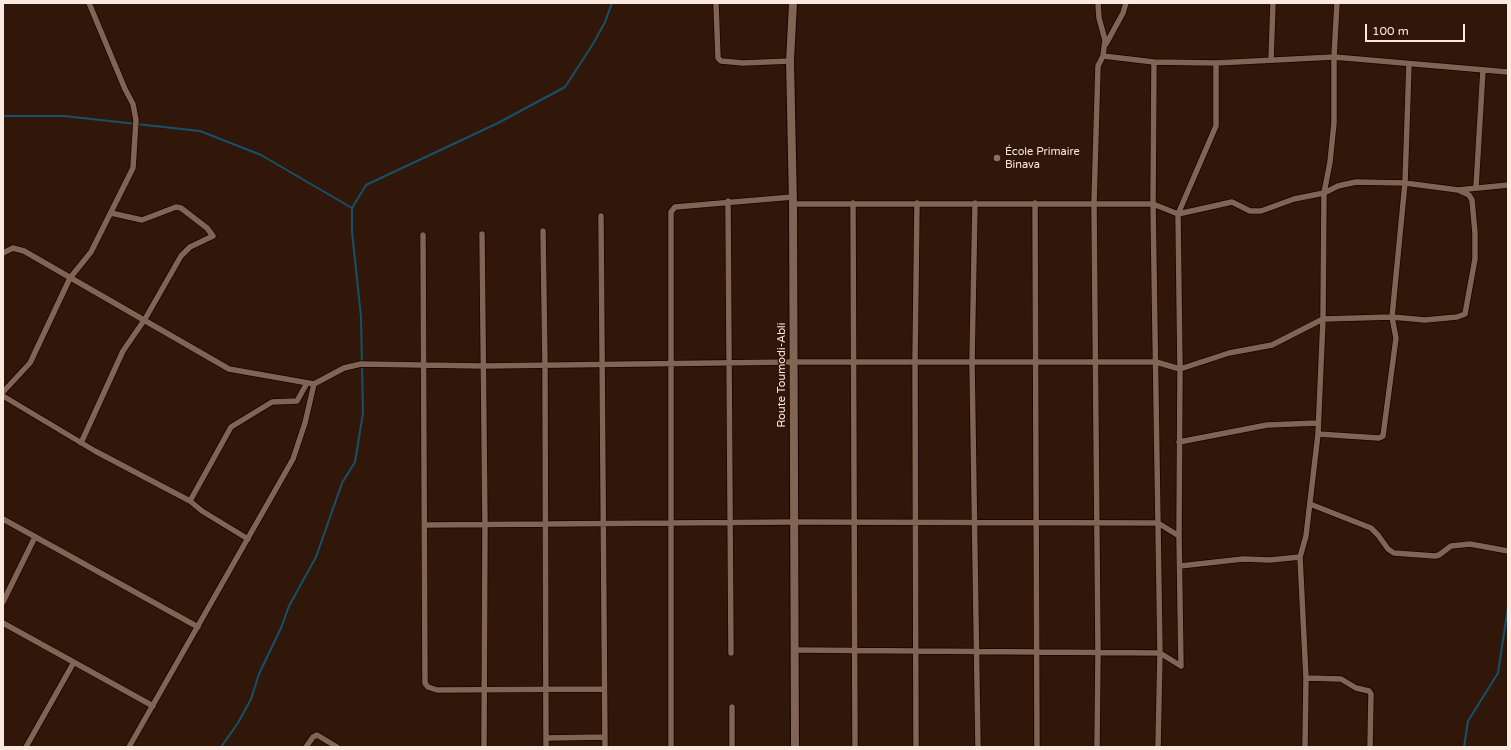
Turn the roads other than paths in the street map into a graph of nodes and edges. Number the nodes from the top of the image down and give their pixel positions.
1 (89, 3) edge
2 (716, 3) edge
3 (793, 3) edge
4 (1098, 3) edge
5 (1126, 3) edge
6 (1273, 3) edge
7 (1337, 3) edge
8 (1105, 46) junction
9 (1103, 56) junction
10 (1334, 56) junction
11 (1270, 60) junction
12 (790, 61) junction
13 (1154, 62) junction
14 (1216, 63) junction
15 (1409, 64) junction
16 (1483, 70) junction
17 (1508, 72) edge
18 (1405, 183) junction
19 (1508, 186) edge
20 (1476, 187) junction
21 (1458, 190) junction
22 (1324, 193) junction
23 (793, 200) junction
24 (728, 201) junction
25 (853, 203) junction
26 (917, 203) junction
27 (975, 203) junction
28 (1094, 203) junction
29 (1036, 204) junction
30 (1153, 204) junction
31 (111, 213) junction
32 (1178, 214) junction
33 (601, 216) dead end
34 (543, 231) dead end
35 (482, 234) dead end
36 (423, 235) dead end
37 (3, 253) edge
38 (70, 278) junction
39 (1392, 317) junction
40 (145, 319) junction
41 (1323, 319) junction
42 (793, 362) junction
43 (854, 362) junction
44 (915, 362) junction
45 (972, 362) junction
46 (1095, 362) junction
47 (1156, 362) junction
48 (729, 363) junction
49 (1036, 363) junction
50 (670, 364) junction
51 (424, 365) junction
52 (545, 365) junction
53 (602, 365) junction
54 (483, 366) junction
55 (1180, 369) junction
56 (308, 383) junction
57 (314, 384) junction
58 (3, 392) edge
59 (3, 396) edge
60 (1318, 423) junction
61 (1318, 434) junction
62 (1179, 442) junction
63 (81, 443) junction
64 (190, 501) junction
65 (1310, 504) junction
66 (3, 519) edge
67 (794, 522) junction
68 (855, 522) junction
69 (916, 522) junction
70 (975, 522) junction
71 (670, 523) junction
72 (730, 523) junction
73 (1035, 523) junction
74 (1097, 523) junction
75 (1158, 523) junction
76 (546, 524) junction
77 (603, 524) junction
78 (484, 525) junction
79 (424, 526) junction
80 (1179, 536) junction
81 (35, 537) junction
82 (248, 539) junction
83 (1508, 551) edge
84 (1300, 557) junction
85 (1180, 566) junction
86 (3, 602) edge
87 (3, 623) edge
88 (198, 627) junction
89 (795, 650) junction
90 (855, 651) junction
91 (976, 651) junction
92 (915, 652) junction
93 (1098, 652) junction
94 (731, 653) dead end
95 (1035, 653) junction
96 (1160, 653) junction
97 (74, 662) junction
98 (1306, 678) junction
99 (604, 689) junction
100 (547, 690) junction
101 (485, 691) junction
102 (153, 706) junction
103 (732, 707) dead end
104 (547, 738) junction
105 (605, 738) junction
106 (26, 747) edge
107 (130, 747) edge
108 (306, 747) edge
109 (337, 747) edge
110 (484, 747) edge
111 (546, 747) edge
112 (605, 747) edge
113 (671, 747) edge
114 (732, 747) edge
115 (795, 747) edge
116 (855, 747) edge
117 (916, 747) edge
118 (978, 747) edge
119 (1037, 747) edge
120 (1097, 747) edge
121 (1158, 747) edge
122 (1305, 747) edge
123 (1370, 747) edge

1 - 31 street
2 - 12 street
3 - 12 street, Route Toumodi-Abli
4 - 8 street
5 - 8 street
6 - 11 street
7 - 10 street
8 - 9 street
9 - 13 street
9 - 28 street
10 - 11 street
10 - 15 street
10 - 22 street
11 - 14 street
12 - 23 street, Route Toumodi-Abli
13 - 14 street
13 - 30 street
14 - 32 street
15 - 16 street
15 - 18 street
16 - 17 street
16 - 20 street
18 - 21 street
18 - 22 street
18 - 39 street
19 - 20 street
20 - 21 street
21 - 39 street
22 - 32 street
22 - 41 street
23 - 24 street
23 - 25 street
23 - 42 street, Route Toumodi-Abli
24 - 48 street
24 - 50 street
25 - 26 street
25 - 43 street
26 - 27 street
26 - 44 street
27 - 29 street
27 - 45 street
28 - 29 street
28 - 30 street
28 - 46 street
29 - 49 street
30 - 32 street
30 - 47 street
31 - 38 street
31 - 40 street
32 - 55 street
33 - 53 street
34 - 52 street
35 - 54 street
36 - 51 street
37 - 38 street
38 - 40 street
38 - 58 street
39 - 41 street
39 - 61 street
40 - 56 street
40 - 63 street
41 - 55 street
41 - 60 street
42 - 43 street
42 - 48 street
42 - 67 street, Route Toumodi-Abli
43 - 44 street
43 - 68 street
44 - 45 street
44 - 69 street
45 - 49 street
45 - 70 street
46 - 47 street
46 - 49 street
46 - 74 street
47 - 55 street
47 - 75 street
48 - 50 street
48 - 72 street
49 - 73 street
50 - 53 street
50 - 71 street
51 - 54 street
51 - 57 street
51 - 79 street
52 - 53 street
52 - 54 street
52 - 76 street
53 - 77 street
54 - 78 street
55 - 62 street
56 - 57 street
56 - 64 street
57 - 82 street
59 - 63 street
60 - 61 street
60 - 62 street
61 - 65 street
62 - 80 street
63 - 64 street
64 - 82 street
65 - 83 street
65 - 84 street
66 - 81 street
67 - 68 street
67 - 72 street
67 - 89 street, Route Toumodi-Abli
68 - 69 street
68 - 90 street
69 - 70 street
69 - 92 street
70 - 73 street
70 - 91 street
71 - 72 street
71 - 77 street
71 - 113 street
72 - 94 street
73 - 74 street
73 - 95 street
74 - 75 street
74 - 93 street
75 - 80 street
75 - 96 street
76 - 77 street
76 - 78 street
76 - 100 street
77 - 99 street
78 - 79 street
78 - 101 street
79 - 101 street
80 - 85 street
81 - 86 street
81 - 88 street
82 - 88 street
84 - 85 street
84 - 98 street
85 - 96 street
87 - 97 street
88 - 102 street
89 - 90 street
89 - 115 street, Route Toumodi-Abli
90 - 92 street
90 - 116 street
91 - 92 street
91 - 95 street
91 - 118 street
92 - 117 street
93 - 95 street
93 - 96 street
93 - 120 street
95 - 119 street
96 - 121 street
97 - 102 street
97 - 106 street
98 - 122 street
98 - 123 street
99 - 100 street
99 - 105 street
100 - 101 street
100 - 104 street
101 - 110 street
102 - 107 street
103 - 114 street
104 - 105 street
104 - 111 street
105 - 112 street
108 - 109 street

